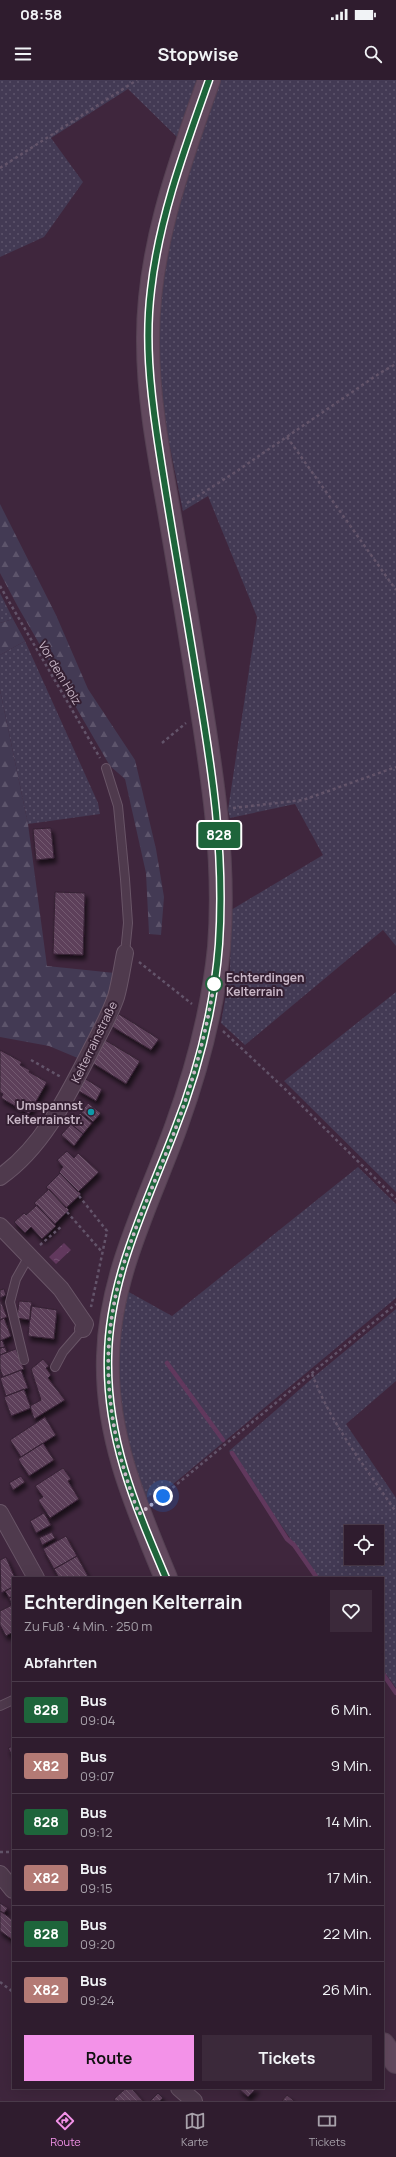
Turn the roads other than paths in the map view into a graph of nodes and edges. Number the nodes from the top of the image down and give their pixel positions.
1 (209, 80) edge
2 (106, 768) road end
3 (125, 953) joint
4 (0, 1177) edge
5 (0, 1226) edge
6 (29, 1256) junction
7 (84, 1326) joint
8 (24, 1360) dead end
9 (55, 1367) dead end
10 (0, 1513) edge
11 (35, 1577) edge
12 (166, 1577) edge
13 (12, 1700) edge
14 (0, 1706) edge
15 (0, 1874) edge
16 (12, 1889) edge
17 (384, 2045) edge
18 (396, 2062) edge
19 (180, 2089) edge
20 (194, 2101) edge

1 - 12 main road
2 - 3 lane
3 - 4 street, Kelterrainstraße
5 - 6 street
6 - 7 street
6 - 8 lane
7 - 9 lane
10 - 11 street
13 - 14 lane
15 - 16 street
17 - 18 main road
19 - 20 street

